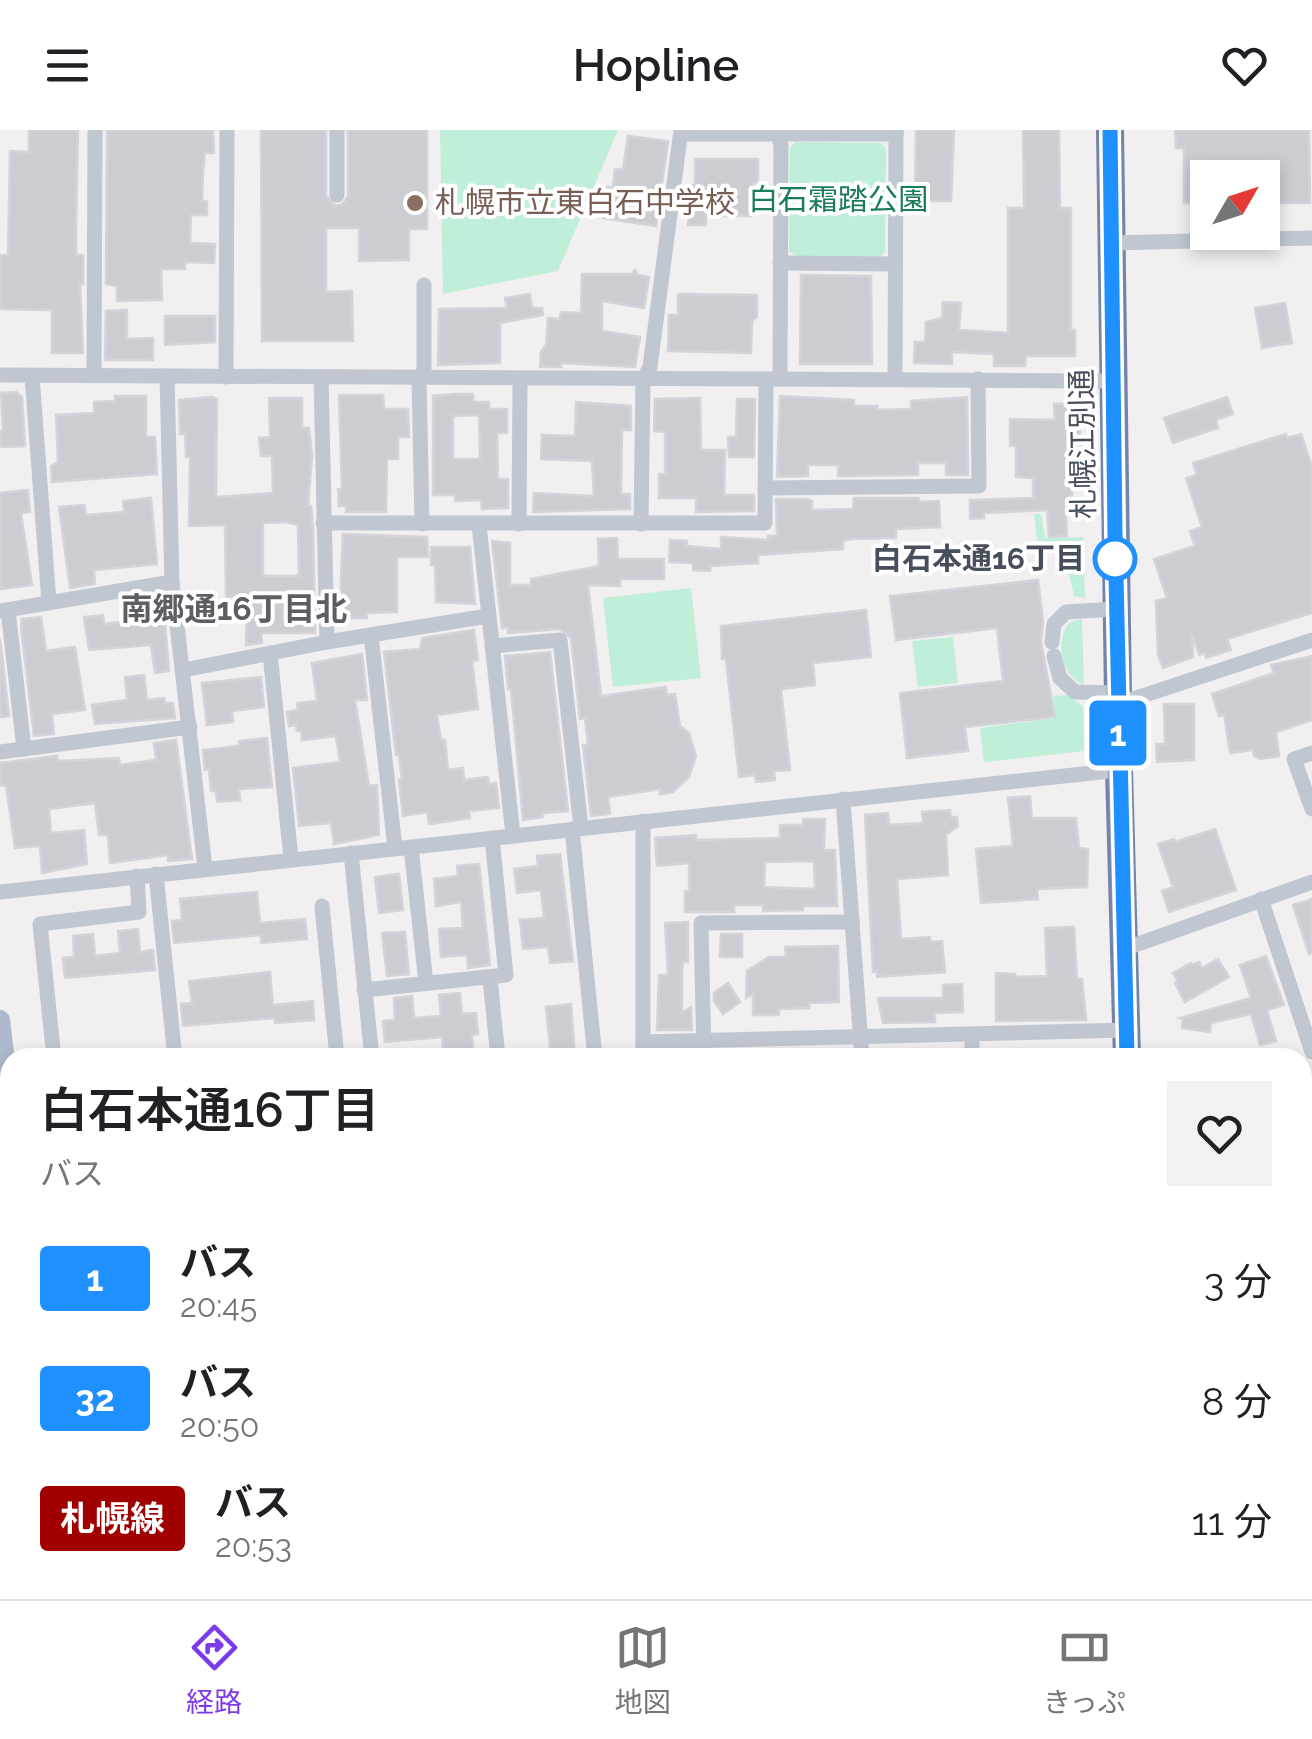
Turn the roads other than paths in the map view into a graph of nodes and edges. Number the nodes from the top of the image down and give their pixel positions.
1 (95, 130) edge
2 (228, 130) edge
3 (336, 130) edge
4 (1110, 130) edge
5 (778, 131) edge
6 (682, 132) edge
7 (896, 132) edge
8 (337, 195) dead end
9 (1312, 238) edge
10 (1112, 243) junction
11 (780, 262) junction
12 (894, 264) junction
13 (424, 284) dead end
14 (94, 374) junction
15 (0, 375) edge
16 (32, 376) junction
17 (167, 376) junction
18 (226, 376) junction
19 (321, 377) junction
20 (422, 377) junction
21 (520, 378) junction
22 (773, 379) junction
23 (894, 379) junction
24 (978, 379) junction
25 (643, 380) junction
26 (1112, 381) junction
27 (765, 488) junction
28 (323, 523) junction
29 (422, 524) junction
30 (519, 524) junction
31 (641, 524) junction
32 (479, 525) junction
33 (172, 582) junction
34 (49, 604) junction
35 (1116, 609) junction
36 (4, 611) edge
37 (488, 616) junction
38 (371, 635) junction
39 (1312, 640) edge
40 (327, 642) junction
41 (492, 646) junction
42 (270, 653) junction
43 (184, 670) junction
44 (1118, 699) junction
45 (190, 727) junction
46 (24, 749) junction
47 (0, 752) edge
48 (1312, 753) edge
49 (1119, 770) junction
50 (843, 799) junction
51 (1312, 809) edge
52 (643, 821) junction
53 (576, 828) junction
54 (514, 835) junction
55 (492, 838) junction
56 (403, 848) junction
57 (351, 853) junction
58 (291, 859) junction
59 (204, 868) junction
60 (156, 874) junction
61 (137, 876) junction
62 (1312, 882) edge
63 (0, 892) edge
64 (1261, 899) junction
65 (322, 906) dead end
66 (852, 922) junction
67 (1124, 949) junction
68 (490, 978) junction
69 (426, 983) junction
70 (364, 990) junction
71 (0, 1020) edge
72 (1127, 1030) junction
73 (972, 1034) junction
74 (861, 1038) junction
75 (3, 1048) edge
76 (53, 1048) edge
77 (175, 1048) edge
78 (336, 1048) edge
79 (371, 1048) edge
80 (497, 1048) edge
81 (595, 1048) edge
82 (643, 1048) edge
83 (704, 1048) edge
84 (718, 1048) edge
85 (862, 1048) edge
86 (972, 1048) edge
87 (1127, 1048) edge
88 (1311, 1048) edge

1 - 14 street
2 - 18 street
3 - 8 street
4 - 10 highway, 札幌江別通
5 - 6 street
5 - 7 street
5 - 11 street
6 - 25 street
7 - 12 street
9 - 10 street
10 - 26 highway, 札幌江別通
11 - 12 street
11 - 22 street
12 - 23 street
13 - 20 street
14 - 16 street
14 - 17 street
15 - 16 street
16 - 34 street
17 - 18 street
17 - 33 street
18 - 19 street
19 - 20 street
19 - 28 street
20 - 21 street
20 - 29 street
21 - 25 street
21 - 30 street
22 - 23 street
22 - 25 street
22 - 27 street
23 - 24 street
24 - 26 street
24 - 27 street
25 - 31 street
26 - 35 highway, 札幌江別通
27 - 31 street
28 - 29 street
28 - 40 street
29 - 32 street
30 - 31 street
30 - 32 street
32 - 37 street
33 - 34 street
33 - 43 street
34 - 36 street
35 - 44 highway, 札幌江別通
35 - 44 street
36 - 46 street
37 - 38 street
37 - 41 street
38 - 40 street
38 - 56 street
39 - 44 street
40 - 42 street
41 - 53 street
41 - 54 street
42 - 43 street
42 - 58 street
43 - 45 street
44 - 49 highway, 札幌江別通
45 - 46 street
45 - 59 street
46 - 47 street
48 - 51 street
49 - 50 street
49 - 67 highway, 札幌江別通
50 - 52 street
50 - 66 street
52 - 53 street
52 - 82 street
53 - 54 street
53 - 81 street
54 - 55 street
55 - 56 street
55 - 68 street
56 - 57 street
56 - 69 street
57 - 58 street
57 - 70 street
58 - 59 street
59 - 60 street
60 - 61 street
60 - 77 street
61 - 63 street
61 - 76 street
62 - 64 street
64 - 67 street
64 - 88 street
65 - 78 street
66 - 74 street
66 - 83 street
67 - 72 highway, 札幌江別通
68 - 69 street
68 - 80 street
69 - 70 street
70 - 79 street
71 - 75 main road
72 - 73 street
72 - 87 highway, 札幌江別通
73 - 74 street
73 - 86 street
74 - 84 street
74 - 85 street

